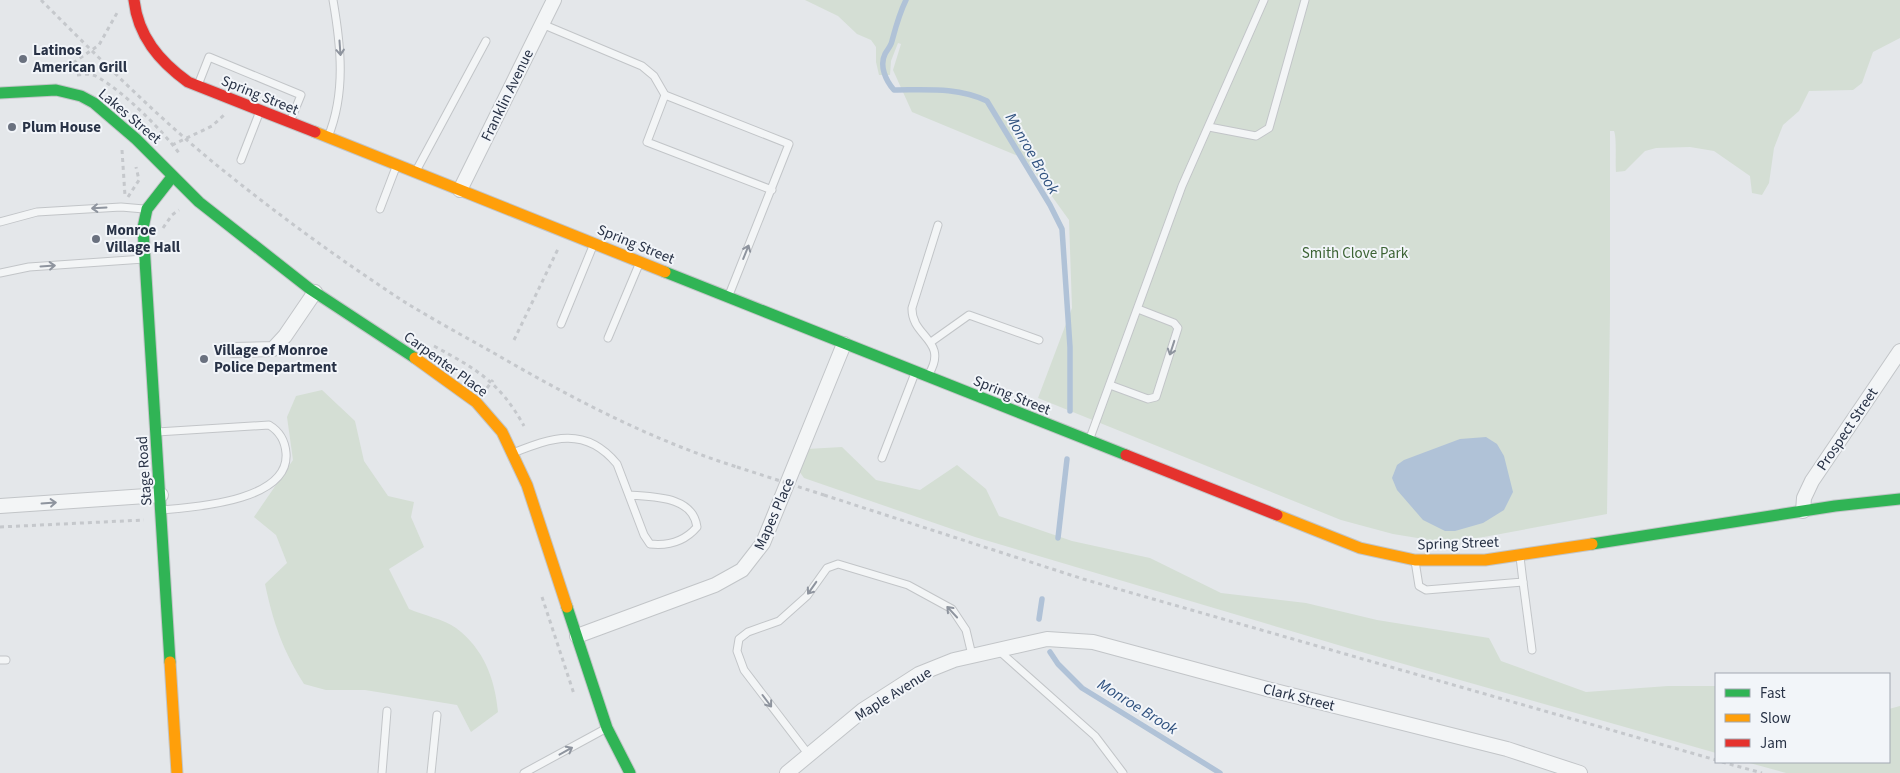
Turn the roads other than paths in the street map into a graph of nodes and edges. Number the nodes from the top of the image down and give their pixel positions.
1 (134, 0) edge
2 (333, 0) edge
3 (554, 0) edge
4 (1264, 0) edge
5 (1305, 0) edge
6 (542, 24) junction
7 (486, 41) dead end
8 (198, 86) junction
9 (0, 94) edge
10 (665, 95) junction
11 (260, 111) junction
12 (290, 123) junction
13 (1209, 127) junction
14 (328, 138) junction
15 (240, 160) dead end
16 (397, 165) junction
17 (416, 172) junction
18 (172, 177) junction
19 (460, 190) junction
20 (772, 190) junction
21 (147, 209) junction
22 (380, 209) dead end
23 (0, 222) edge
24 (938, 224) dead end
25 (594, 243) junction
26 (144, 259) junction
27 (641, 262) junction
28 (0, 273) edge
29 (315, 292) junction
30 (728, 297) junction
31 (1138, 309) junction
32 (561, 324) dead end
33 (608, 338) dead end
34 (1039, 340) dead end
35 (931, 342) junction
36 (844, 344) junction
37 (233, 350) dead end
38 (1900, 351) edge
39 (916, 372) junction
40 (927, 377) junction
41 (1110, 385) junction
42 (157, 432) junction
43 (1089, 441) junction
44 (512, 453) junction
45 (882, 458) dead end
46 (161, 495) junction
47 (629, 495) junction
48 (1900, 499) edge
49 (0, 506) edge
50 (162, 510) junction
51 (1803, 511) junction
52 (1519, 554) junction
53 (1415, 560) junction
54 (1523, 582) junction
55 (577, 636) junction
56 (1016, 644) joint
57 (996, 649) junction
58 (1532, 650) dead end
59 (972, 655) junction
60 (387, 711) dead end
61 (437, 715) dead end
62 (607, 728) junction
63 (809, 756) junction
64 (178, 773) edge
65 (382, 773) edge
66 (432, 773) edge
67 (524, 773) edge
68 (630, 773) edge
69 (787, 773) edge
70 (1123, 773) edge
71 (1580, 773) edge

1 - 8 street, Spring Street
2 -> 14 lane
3 - 6 street, Franklin Avenue
4 - 13 lane
5 - 13 lane
6 - 10 lane
6 - 19 street, Franklin Avenue
7 - 17 lane
8 - 11 street, Spring Street
8 - 12 lane
9 - 18 street, Lakes Street
10 - 20 lane
10 - 20 lane
11 - 12 street, Spring Street
11 - 15 lane
12 - 14 street, Spring Street
13 - 31 lane
14 - 16 street, Spring Street
16 - 17 street, Spring Street
16 - 22 lane
17 - 19 street, Spring Street
18 - 21 street, Stage Road
18 - 29 street, Carpenter Place
19 - 25 street, Spring Street
30 -> 20 lane
21 -> 23 lane
21 - 26 street, Stage Road
24 - 35 lane
25 - 27 street, Spring Street
25 - 32 lane
28 -> 26 lane
26 - 42 street, Stage Road
27 - 30 street, Spring Street
27 - 33 lane
29 - 37 street
29 - 44 street, Carpenter Place
30 - 36 street, Spring Street
31 - 41 lane
31 -> 41 lane
34 - 35 lane
35 - 40 lane
36 - 39 street, Spring Street
36 - 55 street, Mapes Place
38 - 51 street, Prospect Street
39 - 40 street, Spring Street
39 - 45 lane
40 - 43 street, Spring Street
41 - 43 lane
42 - 46 street, Stage Road
42 - 50 lane
43 - 53 street, Spring Street
44 - 47 lane
44 - 55 street, Carpenter Place
49 -> 46 street
46 - 50 street, Stage Road
47 - 47 lane
48 - 51 street, Spring Street
50 - 64 street, Stage Road
51 - 52 street, Spring Street
52 - 53 street, Spring Street
52 - 54 lane
53 - 54 lane
54 - 58 lane
55 - 62 street, Carpenter Place
56 - 57 street, Maple Avenue
56 - 71 street, Clark Street
57 - 59 street, Maple Avenue
57 - 70 lane
59 - 63 street, Maple Avenue
59 -> 63 lane
60 - 65 lane
61 - 66 lane
67 -> 62 lane
62 - 68 street, Carpenter Place
63 - 69 street, Maple Avenue

